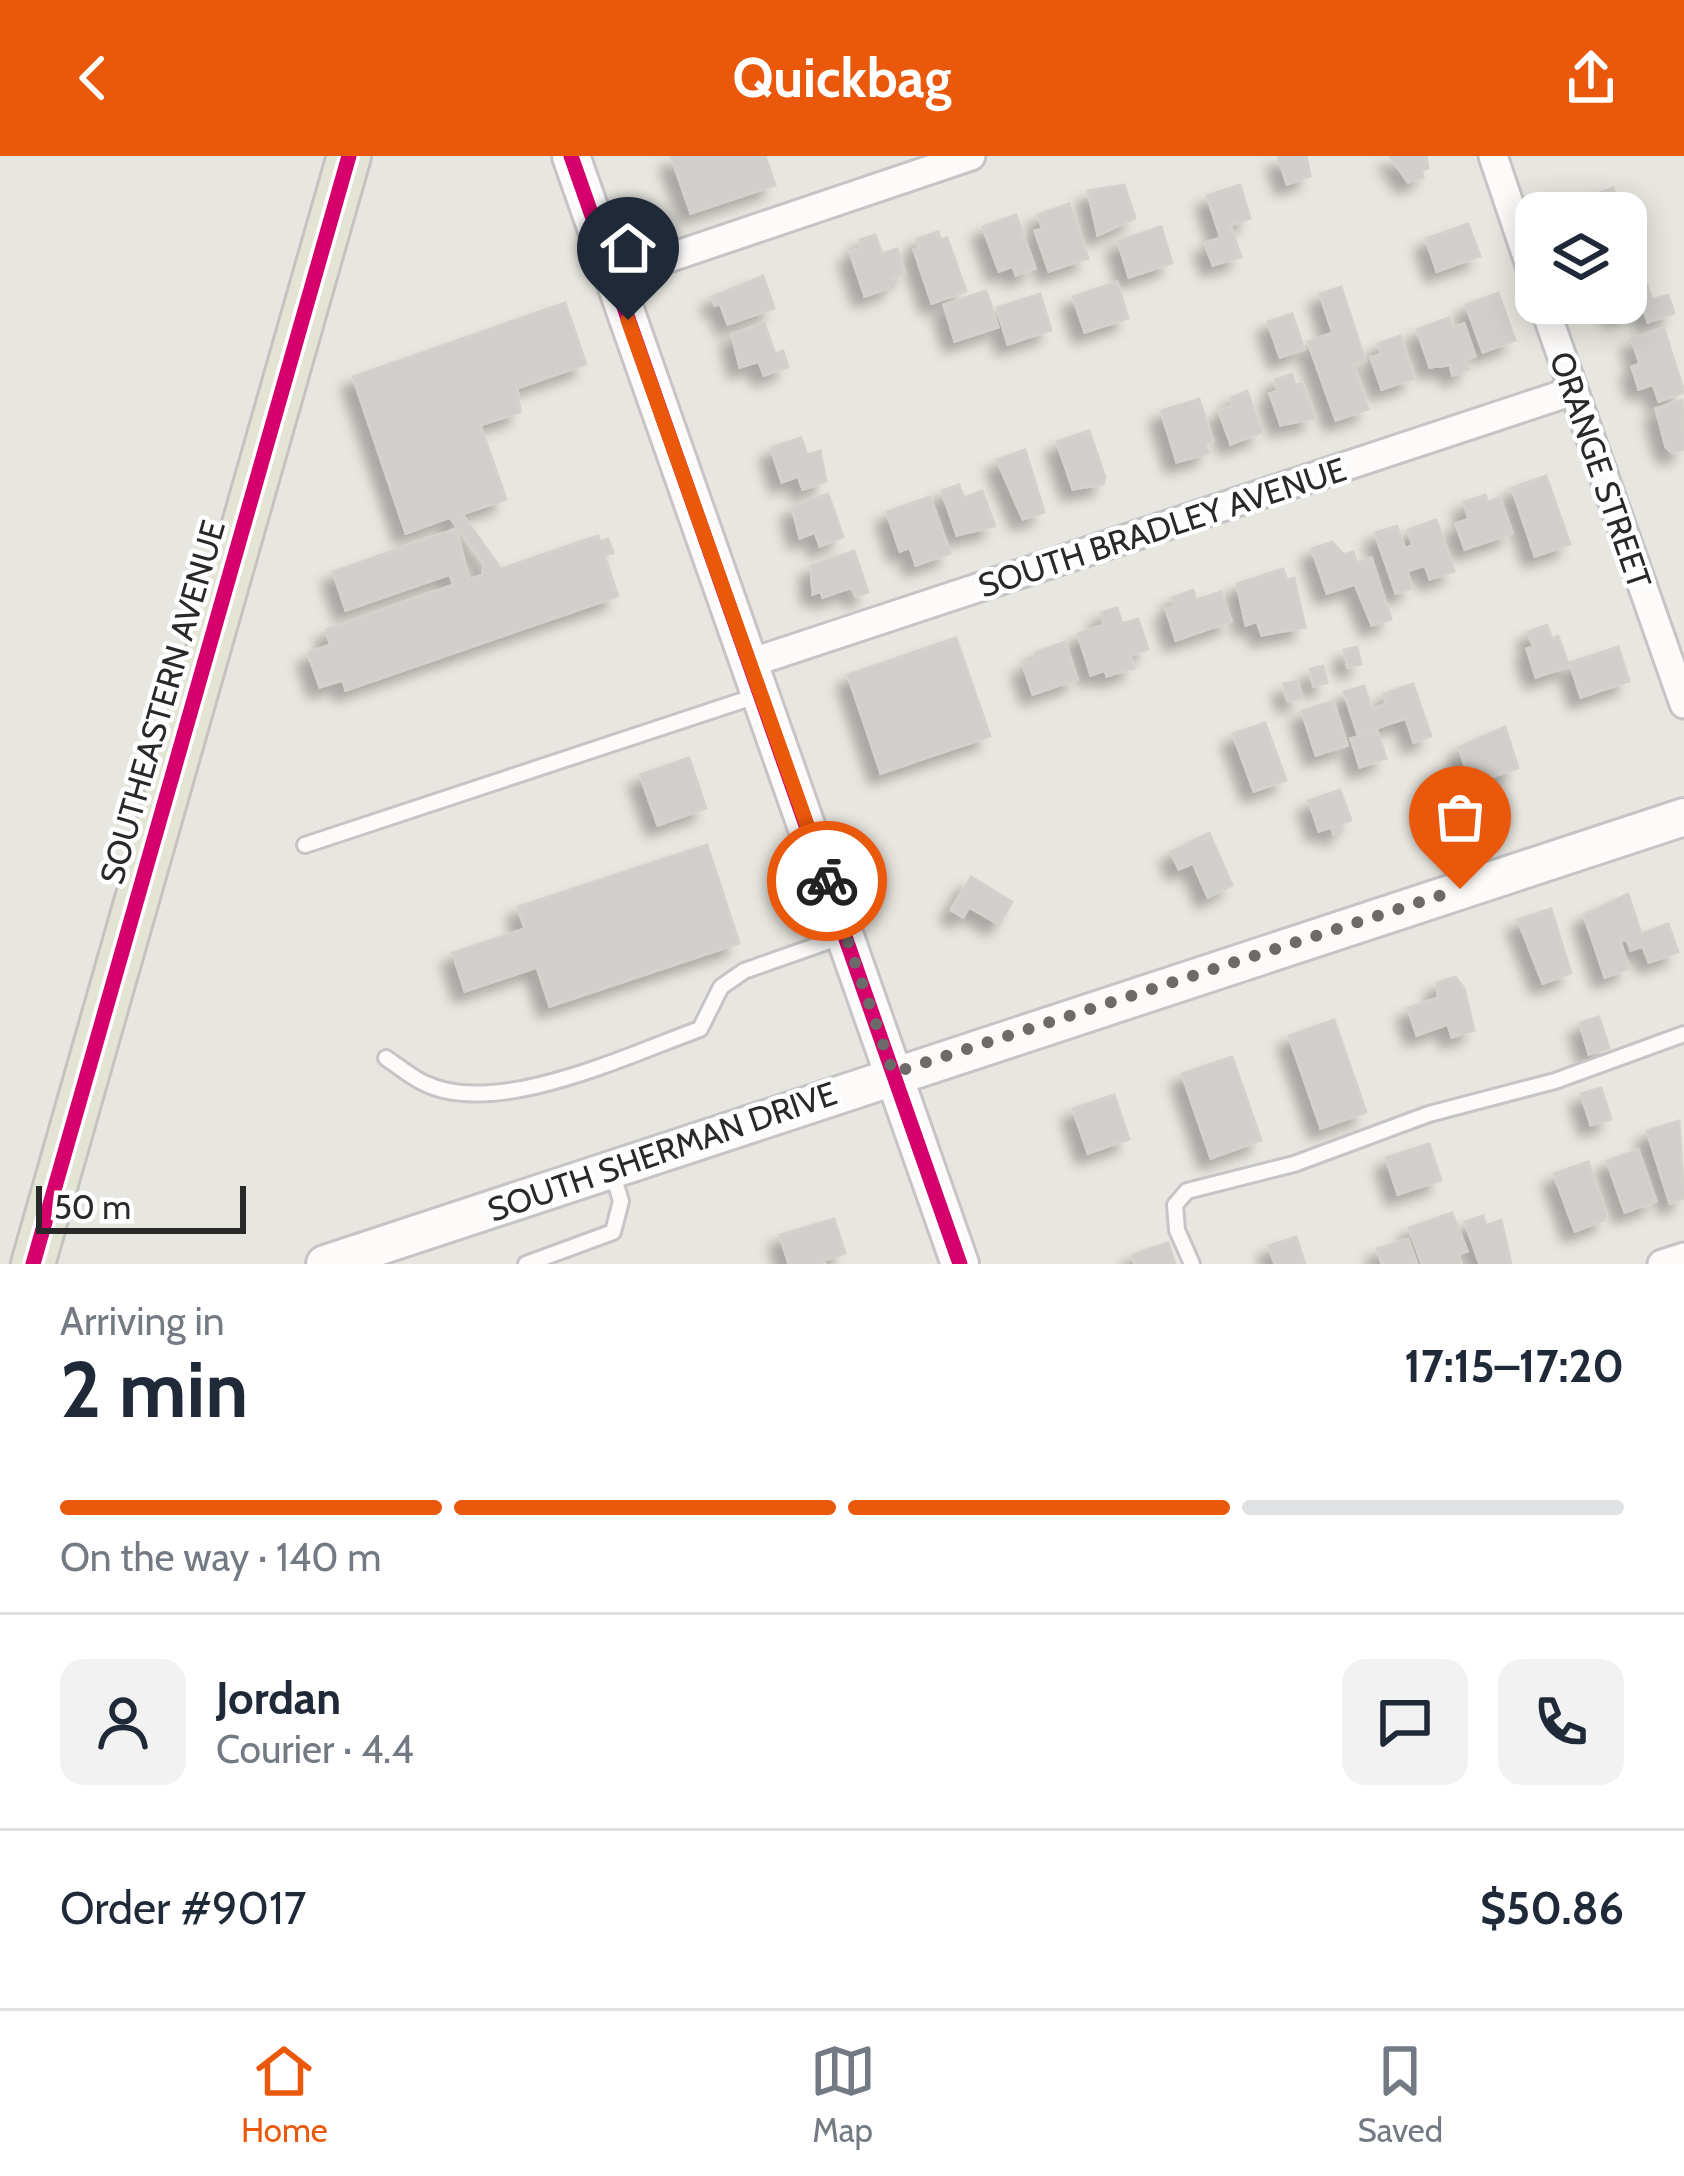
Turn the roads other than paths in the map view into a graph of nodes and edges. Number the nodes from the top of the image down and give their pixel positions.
1 (349, 156) edge
2 (571, 156) edge
3 (971, 156) edge
4 (1493, 156) edge
5 (1515, 221) edge
6 (613, 277) junction
7 (1550, 324) edge
8 (1573, 391) junction
9 (756, 679) junction
10 (1684, 704) edge
11 (1684, 817) edge
12 (305, 844) dead end
13 (845, 935) junction
14 (1684, 1034) edge
15 (386, 1058) dead end
16 (893, 1073) junction
17 (610, 1167) junction
18 (1684, 1257) edge
19 (33, 1264) edge
20 (325, 1264) edge
21 (526, 1264) edge
22 (960, 1264) edge
23 (1192, 1264) edge
24 (1663, 1264) edge

1 - 19 main road, SOUTHEASTERN AVENUE
2 - 6 main road
3 - 6 street
4 - 5 street
6 - 9 main road
7 - 8 street, ORANGE STREET
8 - 9 street, SOUTH BRADLEY AVENUE
8 - 10 street, ORANGE STREET
9 - 12 lane
9 - 13 main road
11 - 16 main road, SOUTH SHERMAN DRIVE
13 - 15 lane
13 - 16 main road
14 - 23 lane
16 - 17 main road, SOUTH SHERMAN DRIVE
16 - 22 main road
17 - 20 main road, SOUTH SHERMAN DRIVE
17 - 21 lane
18 - 24 street

